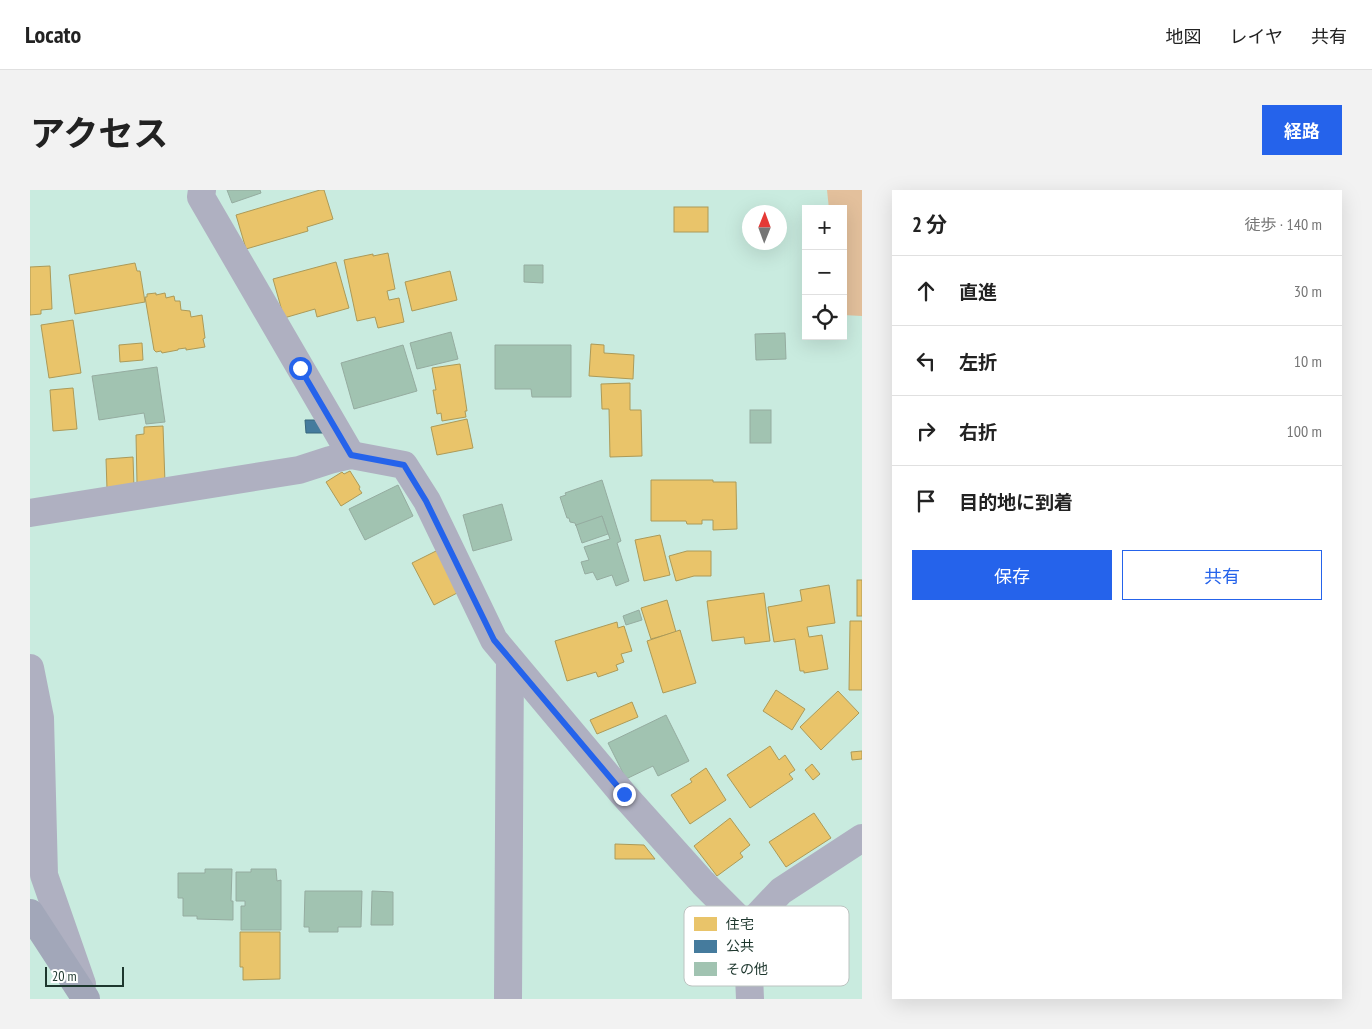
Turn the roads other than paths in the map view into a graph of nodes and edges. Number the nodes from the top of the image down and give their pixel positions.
1 (202, 190) edge
2 (351, 455) junction
3 (30, 513) edge
4 (510, 660) junction
5 (30, 668) edge
6 (862, 838) edge
7 (725, 906) edge
8 (767, 906) edge
9 (30, 914) edge
10 (749, 986) edge
11 (87, 999) edge
12 (508, 999) edge
13 (750, 999) edge

1 - 2 street
2 - 3 street
2 - 4 street
4 - 7 street
4 - 12 street
5 - 11 street
6 - 8 street
9 - 11 main road
10 - 13 street

